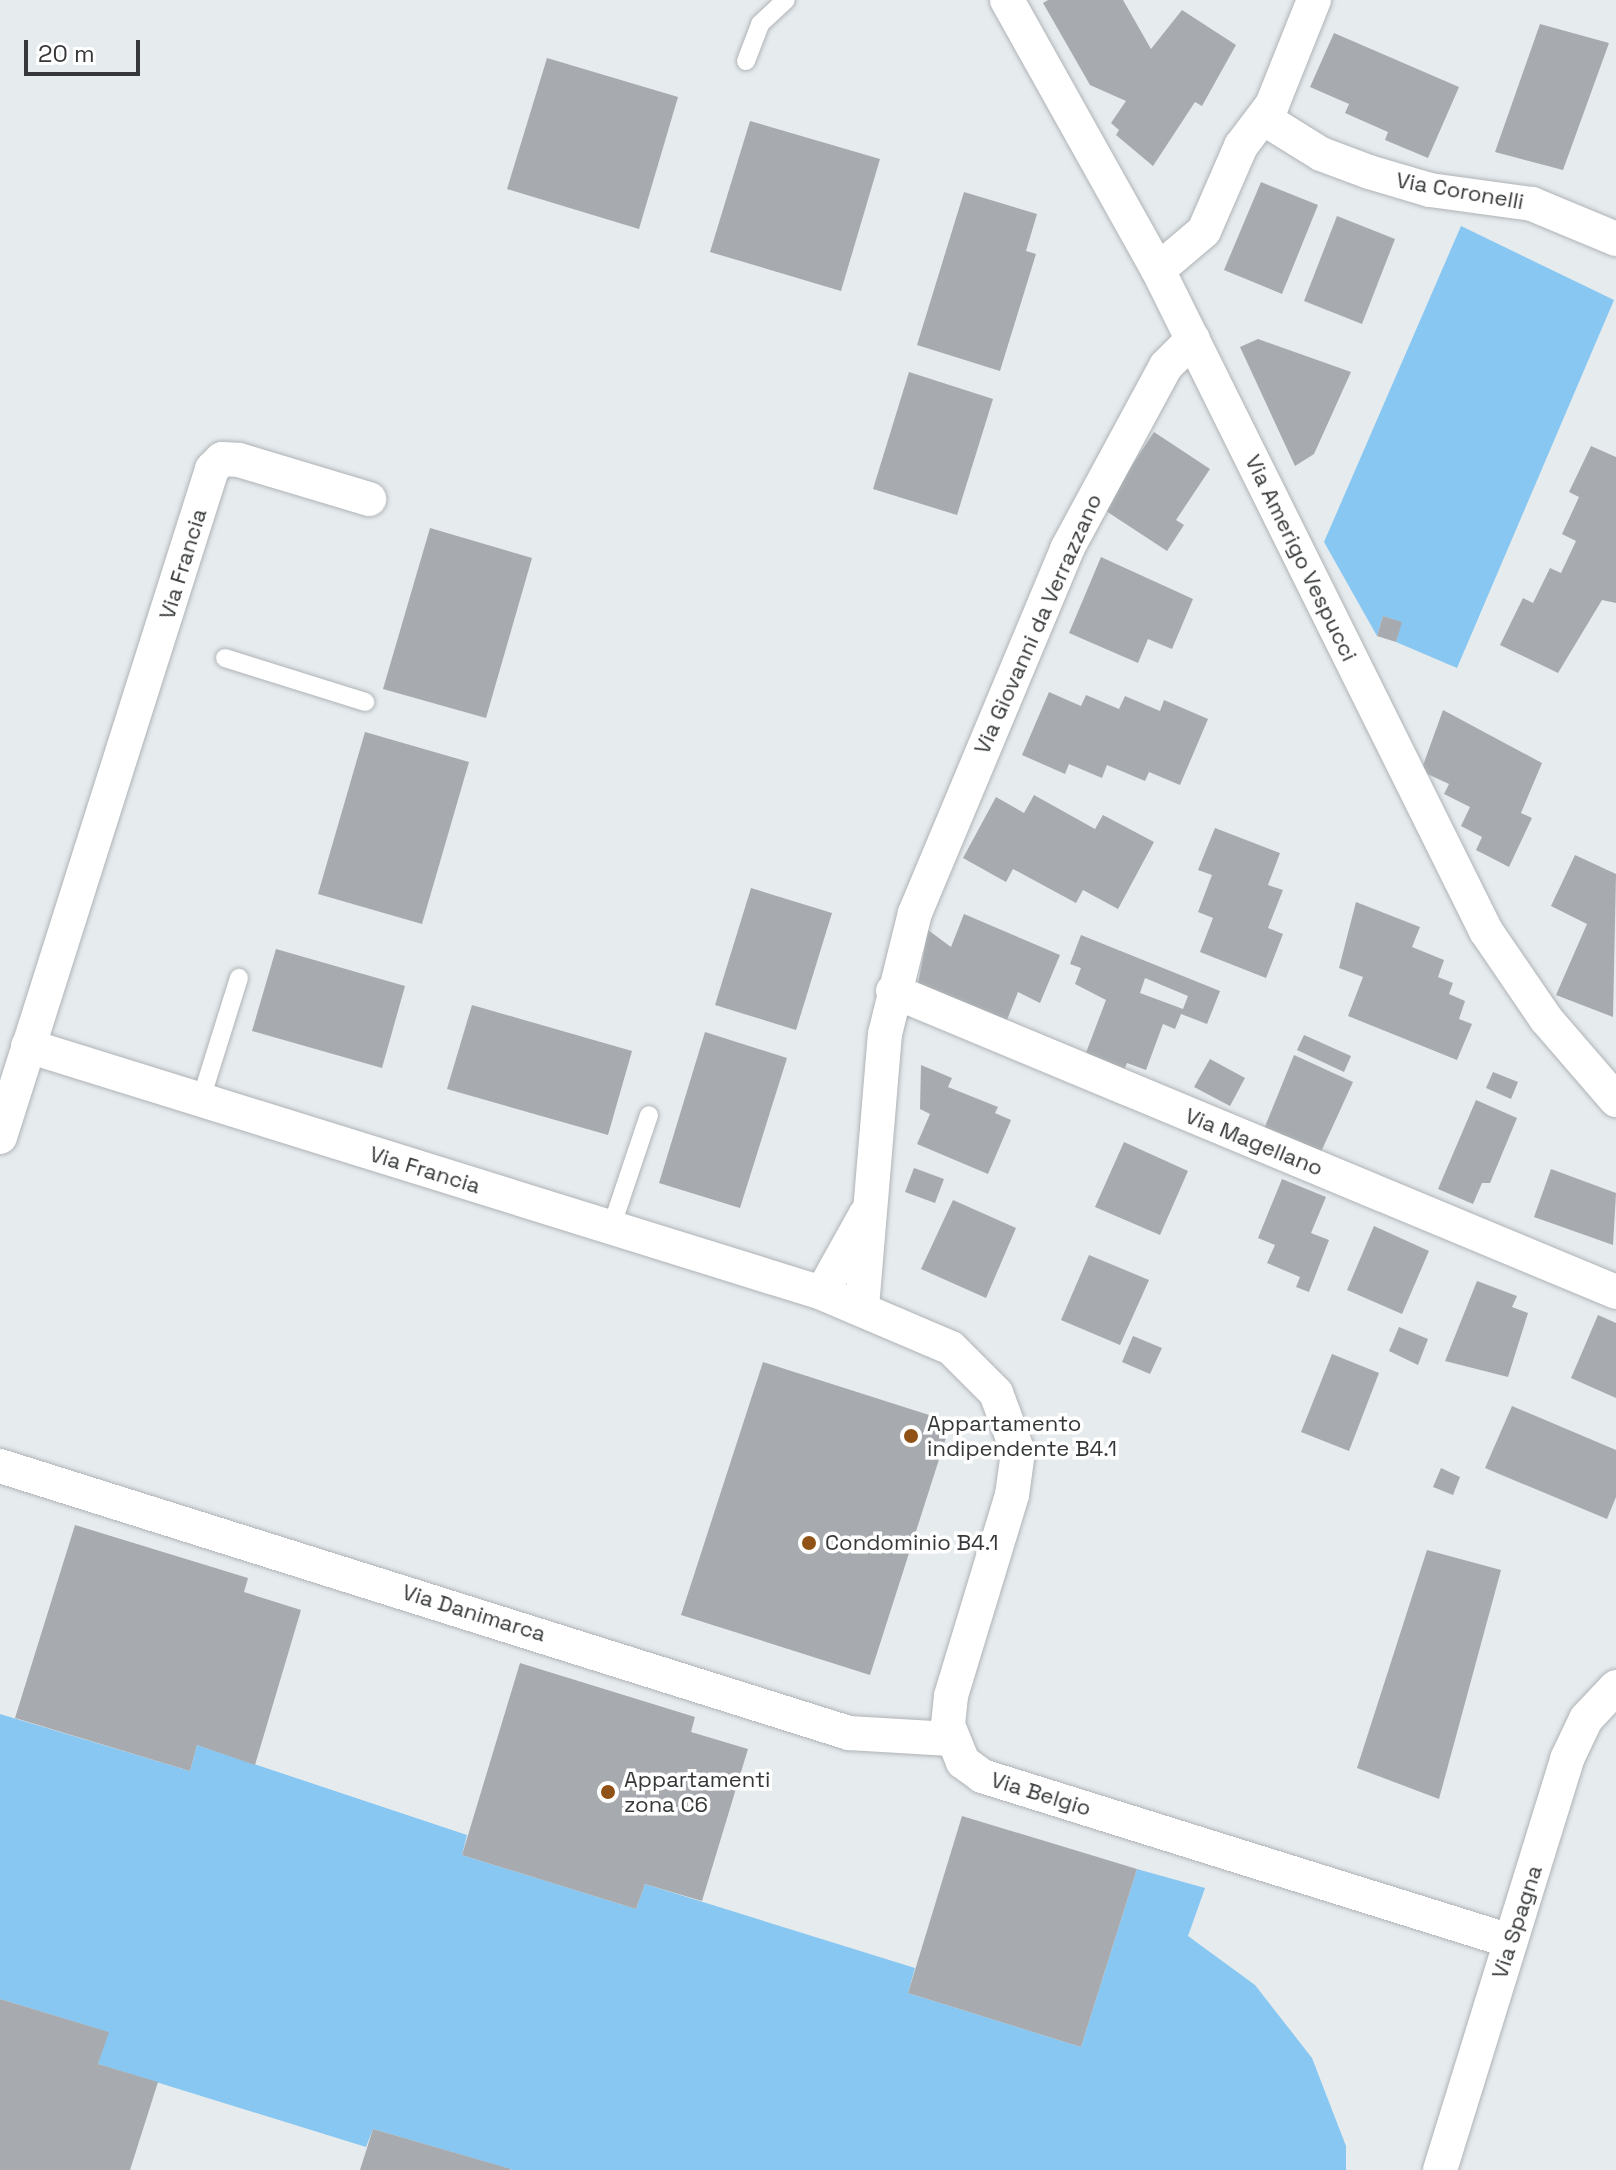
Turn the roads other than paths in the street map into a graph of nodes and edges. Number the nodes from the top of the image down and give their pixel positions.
1 (786, 0) edge
2 (1007, 0) edge
3 (1314, 0) edge
4 (746, 61) dead end
5 (1263, 118) junction
6 (1616, 239) edge
7 (1158, 270) junction
8 (1193, 339) junction
9 (369, 499) dead end
10 (225, 658) dead end
11 (365, 702) dead end
12 (239, 978) dead end
13 (893, 991) junction
14 (28, 1046) junction
15 (201, 1099) junction
16 (1616, 1100) edge
17 (649, 1115) dead end
18 (0, 1137) edge
19 (866, 1214) junction
20 (611, 1228) junction
21 (1616, 1292) edge
22 (822, 1293) junction
23 (862, 1307) junction
24 (0, 1466) edge
25 (1616, 1687) edge
26 (950, 1739) junction
27 (1510, 1941) junction
28 (1440, 2170) edge

1 - 4 lane
2 - 7 street, Via Amerigo Vespucci
3 - 5 street
5 - 6 street, Via Coronelli
5 - 7 street
7 - 8 street, Via Amerigo Vespucci
8 - 13 street, Via Giovanni da Verrazzano
8 - 16 street, Via Amerigo Vespucci
9 - 14 street, Via Francia
10 - 11 lane
12 - 15 lane
13 - 19 street
13 - 21 street, Via Magellano
14 - 15 street, Via Francia
14 - 18 street, Via Francia
15 - 20 street, Via Francia
17 - 20 lane
19 - 22 street
19 - 23 street
20 - 22 street, Via Francia
22 - 23 street, Via Francia
23 - 26 street
24 - 26 street, Via Danimarca
25 - 27 street, Via Spagna
26 - 27 street, Via Belgio
27 - 28 street, Via Spagna

